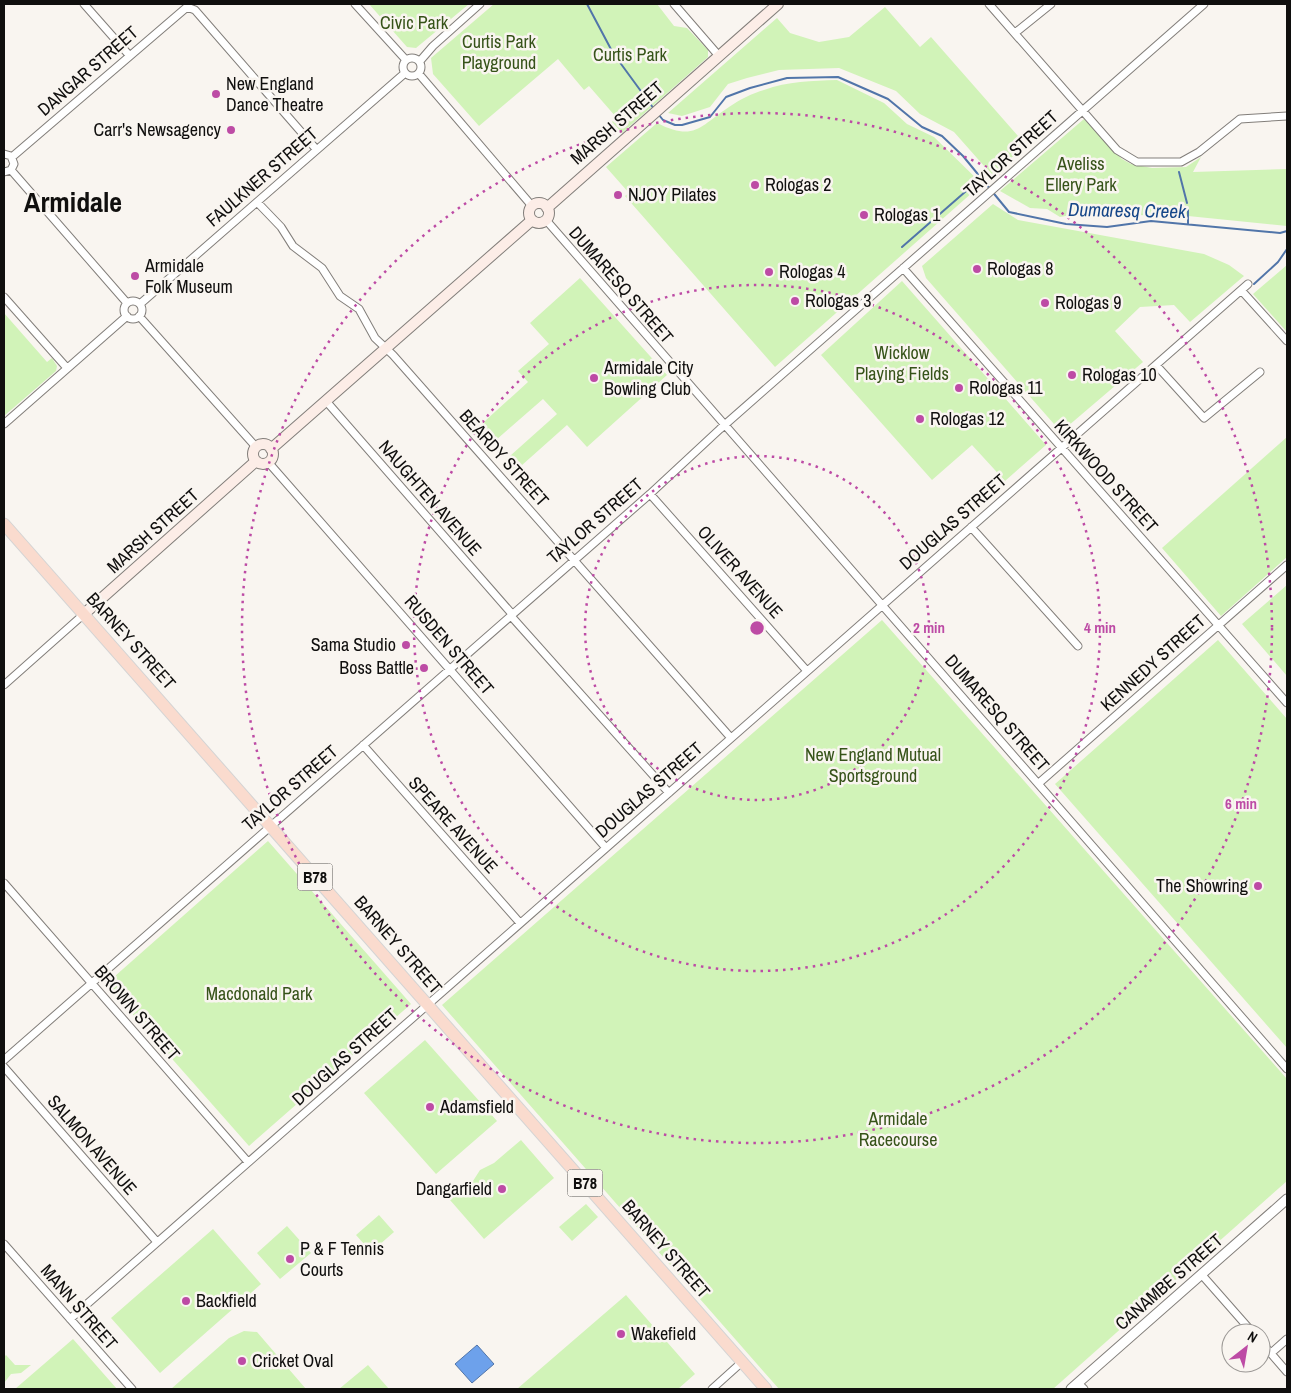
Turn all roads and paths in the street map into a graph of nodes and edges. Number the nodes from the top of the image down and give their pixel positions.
1 (84, 4) edge
2 (355, 4) edge
3 (480, 4) edge
4 (674, 4) edge
5 (778, 4) edge
6 (989, 4) edge
7 (1050, 4) edge
8 (1204, 4) edge
9 (1016, 33) junction
10 (129, 55) junction
11 (719, 56) junction
12 (406, 60) junction
13 (420, 61) junction
14 (405, 73) junction
15 (418, 74) junction
16 (1083, 110) junction
17 (1287, 116) edge
18 (316, 149) junction
19 (4, 154) edge
20 (12, 157) junction
21 (7, 171) edge
22 (257, 202) junction
23 (532, 206) junction
24 (547, 208) junction
25 (532, 220) junction
26 (546, 220) junction
27 (903, 268) junction
28 (1248, 284) dead end
29 (1241, 290) junction
30 (4, 297) edge
31 (127, 302) junction
32 (140, 304) junction
33 (127, 316) junction
34 (139, 316) junction
35 (1287, 341) edge
36 (385, 349) junction
37 (1156, 365) junction
38 (67, 368) junction
39 (1260, 372) dead end
40 (326, 401) junction
41 (4, 424) edge
42 (725, 425) junction
43 (256, 447) junction
44 (1061, 447) junction
45 (271, 449) junction
46 (256, 461) junction
47 (268, 462) junction
48 (650, 494) junction
49 (4, 524) edge
50 (971, 527) junction
51 (574, 559) junction
52 (1287, 565) edge
53 (882, 604) junction
54 (84, 614) junction
55 (512, 615) junction
56 (1219, 625) junction
57 (1078, 646) dead end
58 (450, 669) junction
59 (807, 671) junction
60 (4, 685) edge
61 (1287, 703) edge
62 (731, 738) junction
63 (363, 745) junction
64 (1039, 783) junction
65 (669, 793) junction
66 (270, 826) junction
67 (606, 848) junction
68 (4, 883) edge
69 (520, 923) junction
70 (91, 983) junction
71 (428, 1005) junction
72 (4, 1060) edge
73 (4, 1067) edge
74 (1287, 1069) edge
75 (248, 1162) junction
76 (1287, 1200) edge
77 (157, 1242) junction
78 (4, 1244) edge
79 (1202, 1275) junction
80 (70, 1319) junction
81 (1244, 1323) edge
82 (1287, 1339) edge
83 (1271, 1353) joint
84 (742, 1362) junction
85 (1287, 1372) edge
86 (1078, 1387) edge
87 (132, 1389) edge
88 (712, 1389) edge
89 (766, 1389) edge

1 - 10 street
2 - 12 street
3 - 13 street
4 - 11 street
5 - 11 main road, MARSH STREET
6 - 9 street
7 - 9 street
8 - 16 street, TAYLOR STREET
9 - 16 street
10 - 18 street, DANGAR STREET
10 - 20 street, DANGAR STREET
11 - 24 main road, MARSH STREET
12 - 13 street
12 - 14 street
13 - 15 street
14 - 15 street
14 - 18 street, FAULKNER STREET
15 - 23 street
16 - 17 street
16 - 27 street, TAYLOR STREET
18 - 22 street, FAULKNER STREET
19 - 20 street
20 - 21 street
21 - 31 street
22 - 32 street, FAULKNER STREET
22 - 36 street, BEARDY STREET
23 - 24 main road
23 - 25 main road
24 - 26 main road
25 - 26 main road
25 - 36 main road
26 - 42 street, DUMARESQ STREET
27 - 42 street, TAYLOR STREET
27 - 44 street, KIRKWOOD STREET
28 - 29 street, DOUGLAS STREET
29 - 35 street
29 - 37 street, DOUGLAS STREET
30 - 38 street
31 - 32 street
31 - 33 street
32 - 34 street
33 - 34 street
33 - 38 street
34 - 43 street
36 - 40 main road
36 - 51 street, BEARDY STREET
37 - 39 street
37 - 44 street, DOUGLAS STREET
38 - 41 street
40 - 45 main road
40 - 55 street, NAUGHTEN AVENUE
42 - 48 street, TAYLOR STREET
42 - 53 street, DUMARESQ STREET
43 - 45 main road
43 - 46 main road
44 - 50 street, DOUGLAS STREET
44 - 56 street, KIRKWOOD STREET
45 - 47 main road
46 - 47 main road
46 - 54 main road, MARSH STREET
47 - 58 street, RUSDEN STREET
48 - 51 street, TAYLOR STREET
48 - 59 street, OLIVER AVENUE
49 - 54 main road, BARNEY STREET / B78
50 - 53 street, DOUGLAS STREET
50 - 57 street
51 - 55 street, TAYLOR STREET
51 - 62 street, BEARDY STREET
52 - 56 street, KENNEDY STREET
53 - 59 street, DOUGLAS STREET
53 - 64 street, DUMARESQ STREET
54 - 60 street, MARSH STREET
54 - 66 main road, BARNEY STREET / B78
55 - 58 street, TAYLOR STREET
55 - 65 street, NAUGHTEN AVENUE
56 - 61 street, KIRKWOOD STREET
56 - 64 street, KENNEDY STREET
58 - 63 street, TAYLOR STREET
58 - 67 street, RUSDEN STREET
59 - 62 street, DOUGLAS STREET
62 - 65 street, DOUGLAS STREET
63 - 66 street, TAYLOR STREET
63 - 69 street, SPEARE AVENUE
64 - 74 street, DUMARESQ STREET
65 - 67 street, DOUGLAS STREET
66 - 70 street, TAYLOR STREET
66 - 71 main road, BARNEY STREET / B78
67 - 69 street, DOUGLAS STREET
68 - 70 street, BROWN STREET
69 - 71 street, DOUGLAS STREET
70 - 72 street, TAYLOR STREET
70 - 75 street, BROWN STREET
71 - 75 street, DOUGLAS STREET
71 - 84 main road, BARNEY STREET / B78
73 - 77 street, SALMON AVENUE
75 - 77 street, DOUGLAS STREET
76 - 79 street, CANAMBE STREET
77 - 80 street, DOUGLAS STREET
78 - 80 street, MANN STREET
79 - 81 street
79 - 86 street, CANAMBE STREET
80 - 87 street, MANN STREET
82 - 83 street
83 - 85 street
84 - 88 street
84 - 89 main road, BARNEY STREET / B78

